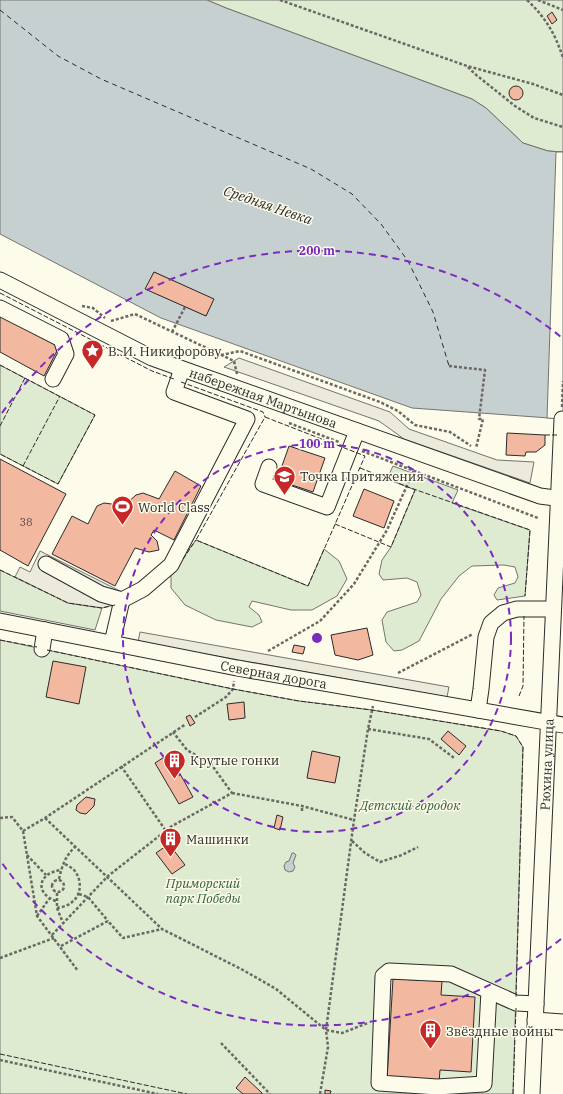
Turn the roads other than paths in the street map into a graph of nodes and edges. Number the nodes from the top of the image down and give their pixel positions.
1 (0, 280) edge
2 (0, 308) edge
3 (182, 369) junction
4 (53, 379) dead end
5 (562, 419) road end
6 (357, 431) junction
7 (269, 467) dead end
8 (561, 499) edge
9 (46, 564) dead end
10 (122, 600) junction
11 (553, 609) junction
12 (0, 621) edge
13 (46, 630) junction
14 (112, 644) junction
15 (42, 648) dead end
16 (478, 710) junction
17 (556, 724) edge
18 (489, 991) junction
19 (536, 1004) junction
20 (535, 1020) junction
21 (563, 1022) edge
22 (532, 1094) edge

1 - 3 street, набережная Мартынова
2 - 4 street
3 - 6 street, набережная Мартынова
3 - 10 street
5 - 8 street, Рюхина улица
6 - 7 street
6 - 8 street, набережная Мартынова
8 - 11 street, Рюхина улица
9 - 10 street
10 - 14 street
11 - 16 street
11 - 17 street, Рюхина улица
12 - 13 street, Северная дорога
13 - 14 street, Северная дорога
13 - 15 street
14 - 16 street, Северная дорога
16 - 17 street, Северная дорога
17 - 19 street, Рюхина улица
18 - 18 street
18 - 19 street
19 - 20 street, Рюхина улица
20 - 21 street
20 - 22 street, Рюхина улица

